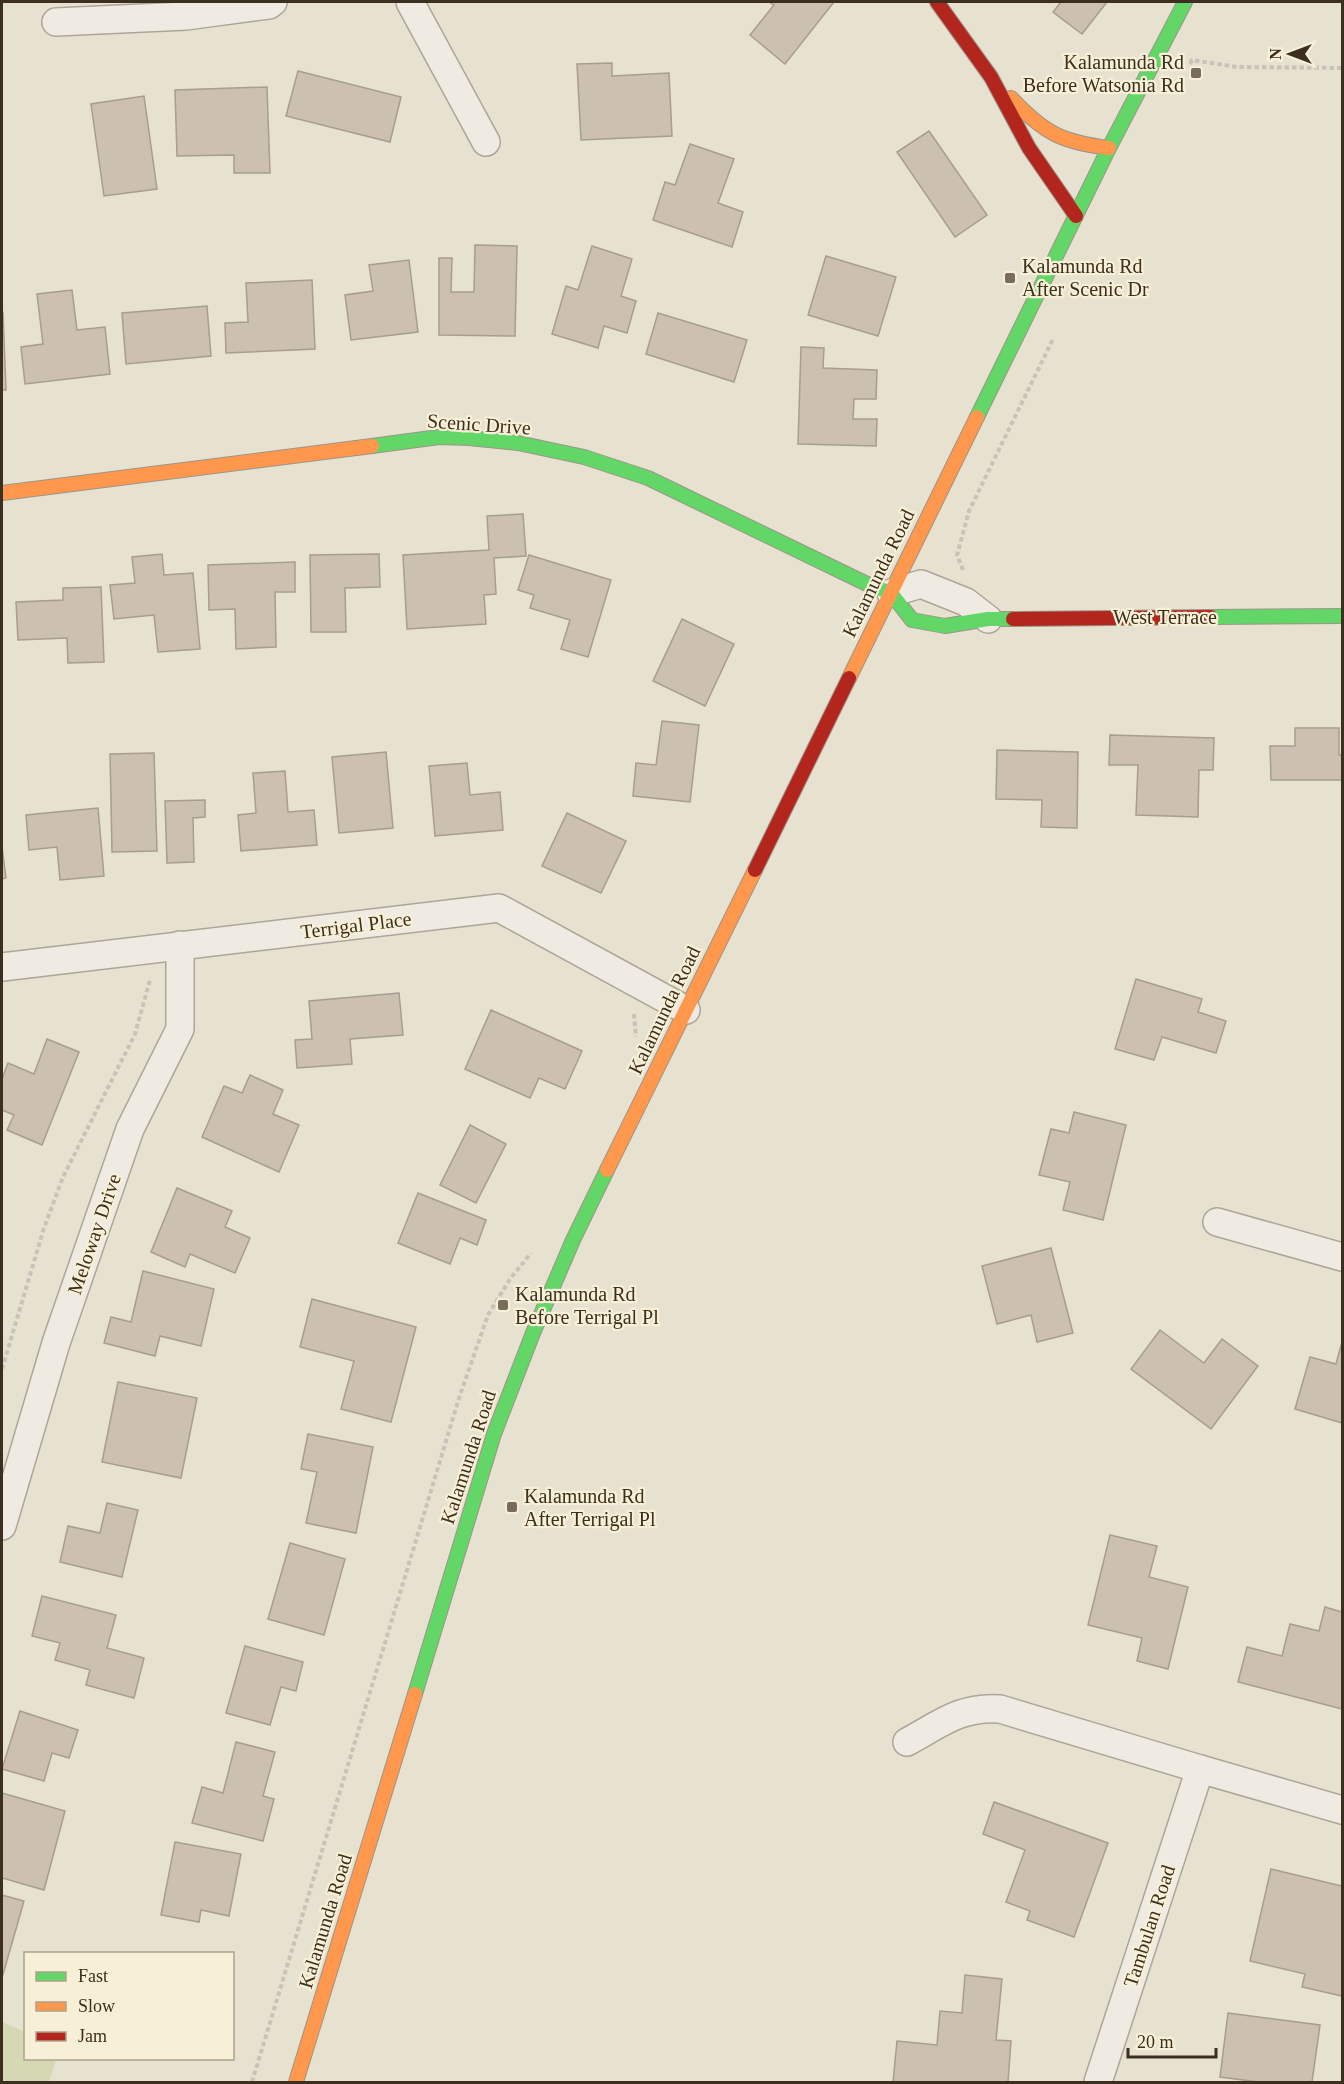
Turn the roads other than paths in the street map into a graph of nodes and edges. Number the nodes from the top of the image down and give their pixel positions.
1 (273, 2) edge
2 (410, 2) edge
3 (937, 2) edge
4 (1185, 2) edge
5 (56, 22) dead end
6 (991, 77) junction
7 (486, 142) dead end
8 (1108, 148) junction
9 (1076, 216) junction
10 (2, 493) edge
11 (891, 593) junction
12 (1342, 616) edge
13 (988, 619) joint
14 (170, 947) junction
15 (2, 967) edge
16 (686, 1010) junction
17 (1217, 1222) dead end
18 (1342, 1257) edge
19 (2, 1526) edge
20 (907, 1742) dead end
21 (1200, 1769) junction
22 (1342, 1810) edge
23 (296, 2082) edge
24 (1098, 2082) edge

1 - 5 street
2 - 7 street
3 - 6 main road
4 - 8 main road, Kalamunda Road
6 - 8 main road
6 - 9 main road
8 - 9 main road, Kalamunda Road
9 - 11 main road, Kalamunda Road
10 - 11 main road, Scenic Drive
11 - 13 street, West Terrace
11 - 16 main road, Kalamunda Road
12 - 13 main road, West Terrace
14 - 15 street, Terrigal Place
14 - 16 street, Terrigal Place
14 - 19 street, Meloway Drive
16 - 23 main road, Kalamunda Road
17 - 18 street
20 - 21 street
21 - 22 street
21 - 24 street, Tambulan Road

